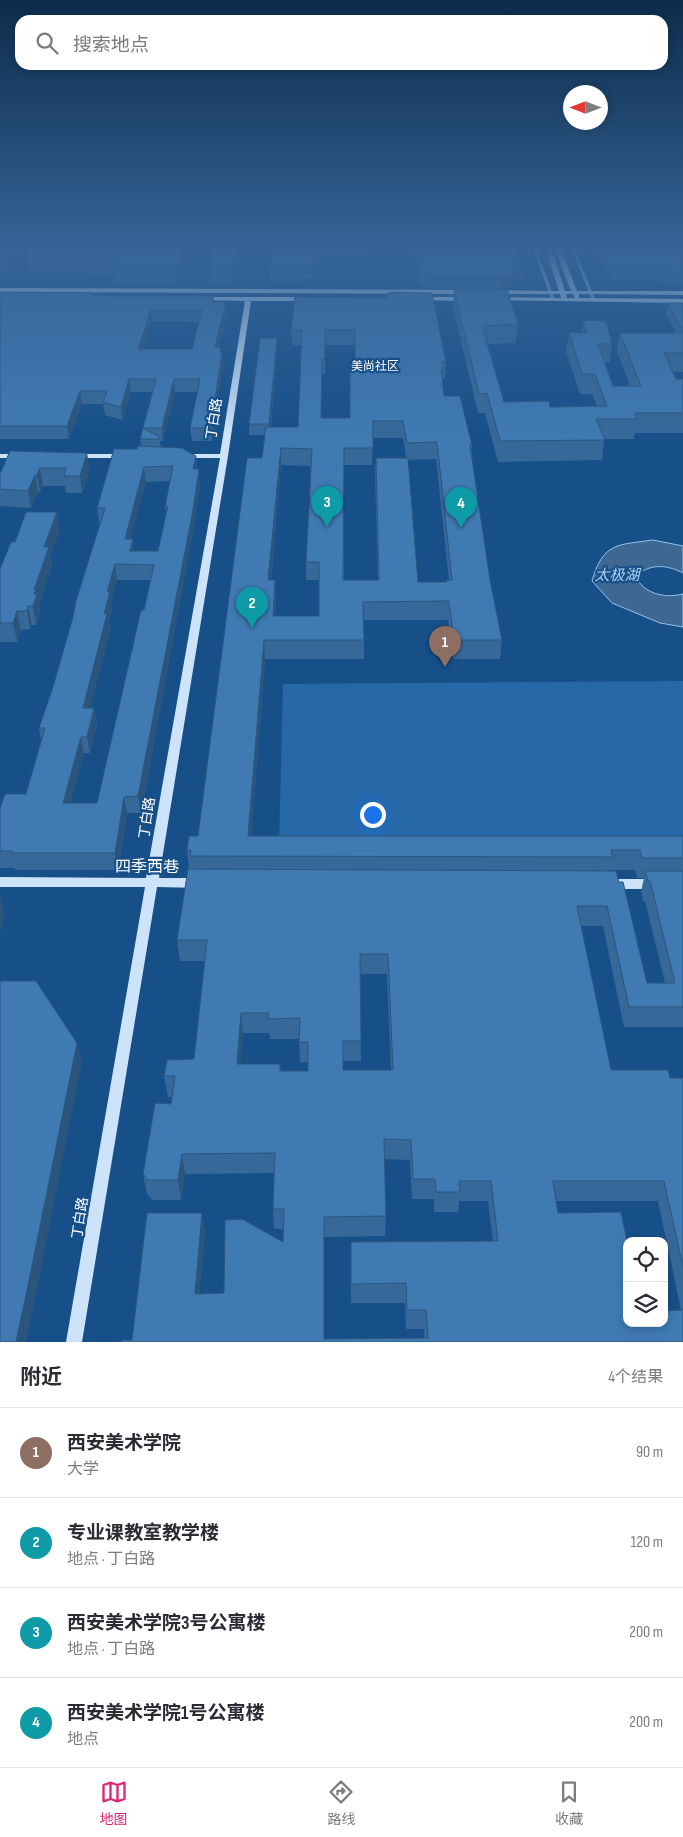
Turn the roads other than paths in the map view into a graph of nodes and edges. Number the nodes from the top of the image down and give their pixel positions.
1 (246, 310) edge
2 (0, 456) edge
3 (29, 456) edge
4 (67, 456) edge
5 (135, 456) edge
6 (173, 456) edge
7 (224, 456) junction
8 (0, 882) edge
9 (151, 883) junction
10 (216, 883) edge
11 (604, 884) edge
12 (663, 884) edge
13 (74, 1342) edge

1 - 7 main road, 丁白路
2 - 3 main road
4 - 5 main road
6 - 7 main road
7 - 9 main road, 丁白路
8 - 9 main road, 四季西巷
9 - 10 main road, 四季西巷
9 - 13 main road, 丁白路
11 - 12 main road

